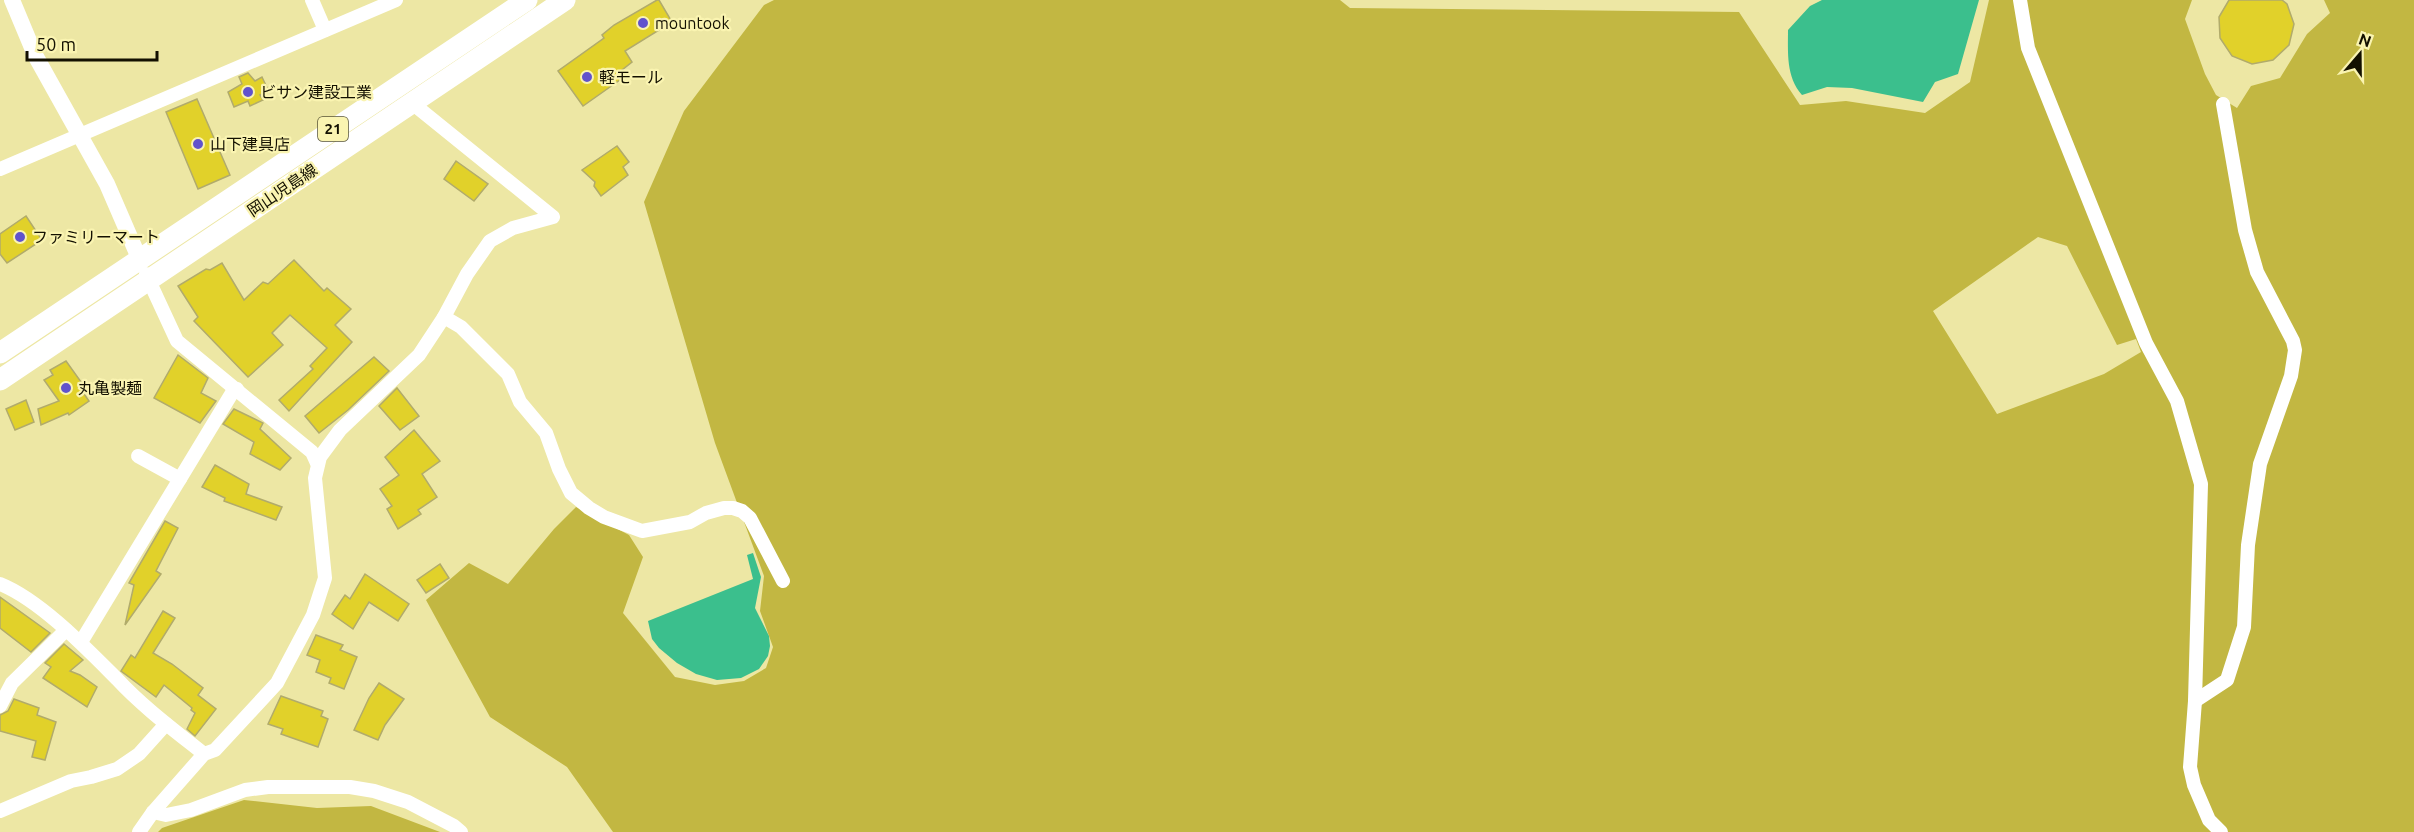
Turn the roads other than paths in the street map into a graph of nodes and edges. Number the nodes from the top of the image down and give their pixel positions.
1 (12, 0) edge
2 (312, 0) edge
3 (396, 0) edge
4 (527, 0) edge
5 (565, 0) edge
6 (2020, 0) edge
7 (325, 30) junction
8 (429, 65) junction
9 (439, 85) junction
10 (412, 103) junction
11 (2223, 104) dead end
12 (78, 135) junction
13 (0, 169) edge
14 (139, 258) junction
15 (149, 280) junction
16 (444, 317) junction
17 (0, 353) edge
18 (0, 380) edge
19 (237, 389) junction
20 (138, 456) dead end
21 (317, 463) junction
22 (180, 479) junction
23 (783, 581) dead end
24 (0, 584) edge
25 (66, 630) junction
26 (81, 642) junction
27 (2195, 700) junction
28 (0, 706) edge
29 (166, 724) junction
30 (204, 754) junction
31 (0, 811) edge
32 (153, 812) junction
33 (139, 832) edge
34 (461, 832) edge
35 (2221, 832) edge

1 - 12 street
2 - 7 street
3 - 7 street
4 - 8 main road, 岡山児島線 / 21
5 - 9 main road, 岡山児島線 / 21
6 - 27 street
7 - 12 street
8 - 9 main road
8 - 14 main road, 岡山児島線 / 21
9 - 10 main road, 岡山児島線 / 21
10 - 15 main road, 岡山児島線 / 21
10 - 16 street
11 - 27 street
12 - 13 street
12 - 14 street
14 - 15 street
14 - 17 main road, 岡山児島線 / 21
15 - 18 main road, 岡山児島線 / 21
15 - 19 street
16 - 21 street
16 - 23 street
19 - 21 street
19 - 22 street
20 - 22 street
21 - 30 street
22 - 26 street
24 - 25 street
25 - 26 street
25 - 28 street
26 - 29 street
27 - 35 street
29 - 30 street
29 - 31 street
30 - 32 street
32 - 33 street
32 - 34 street

